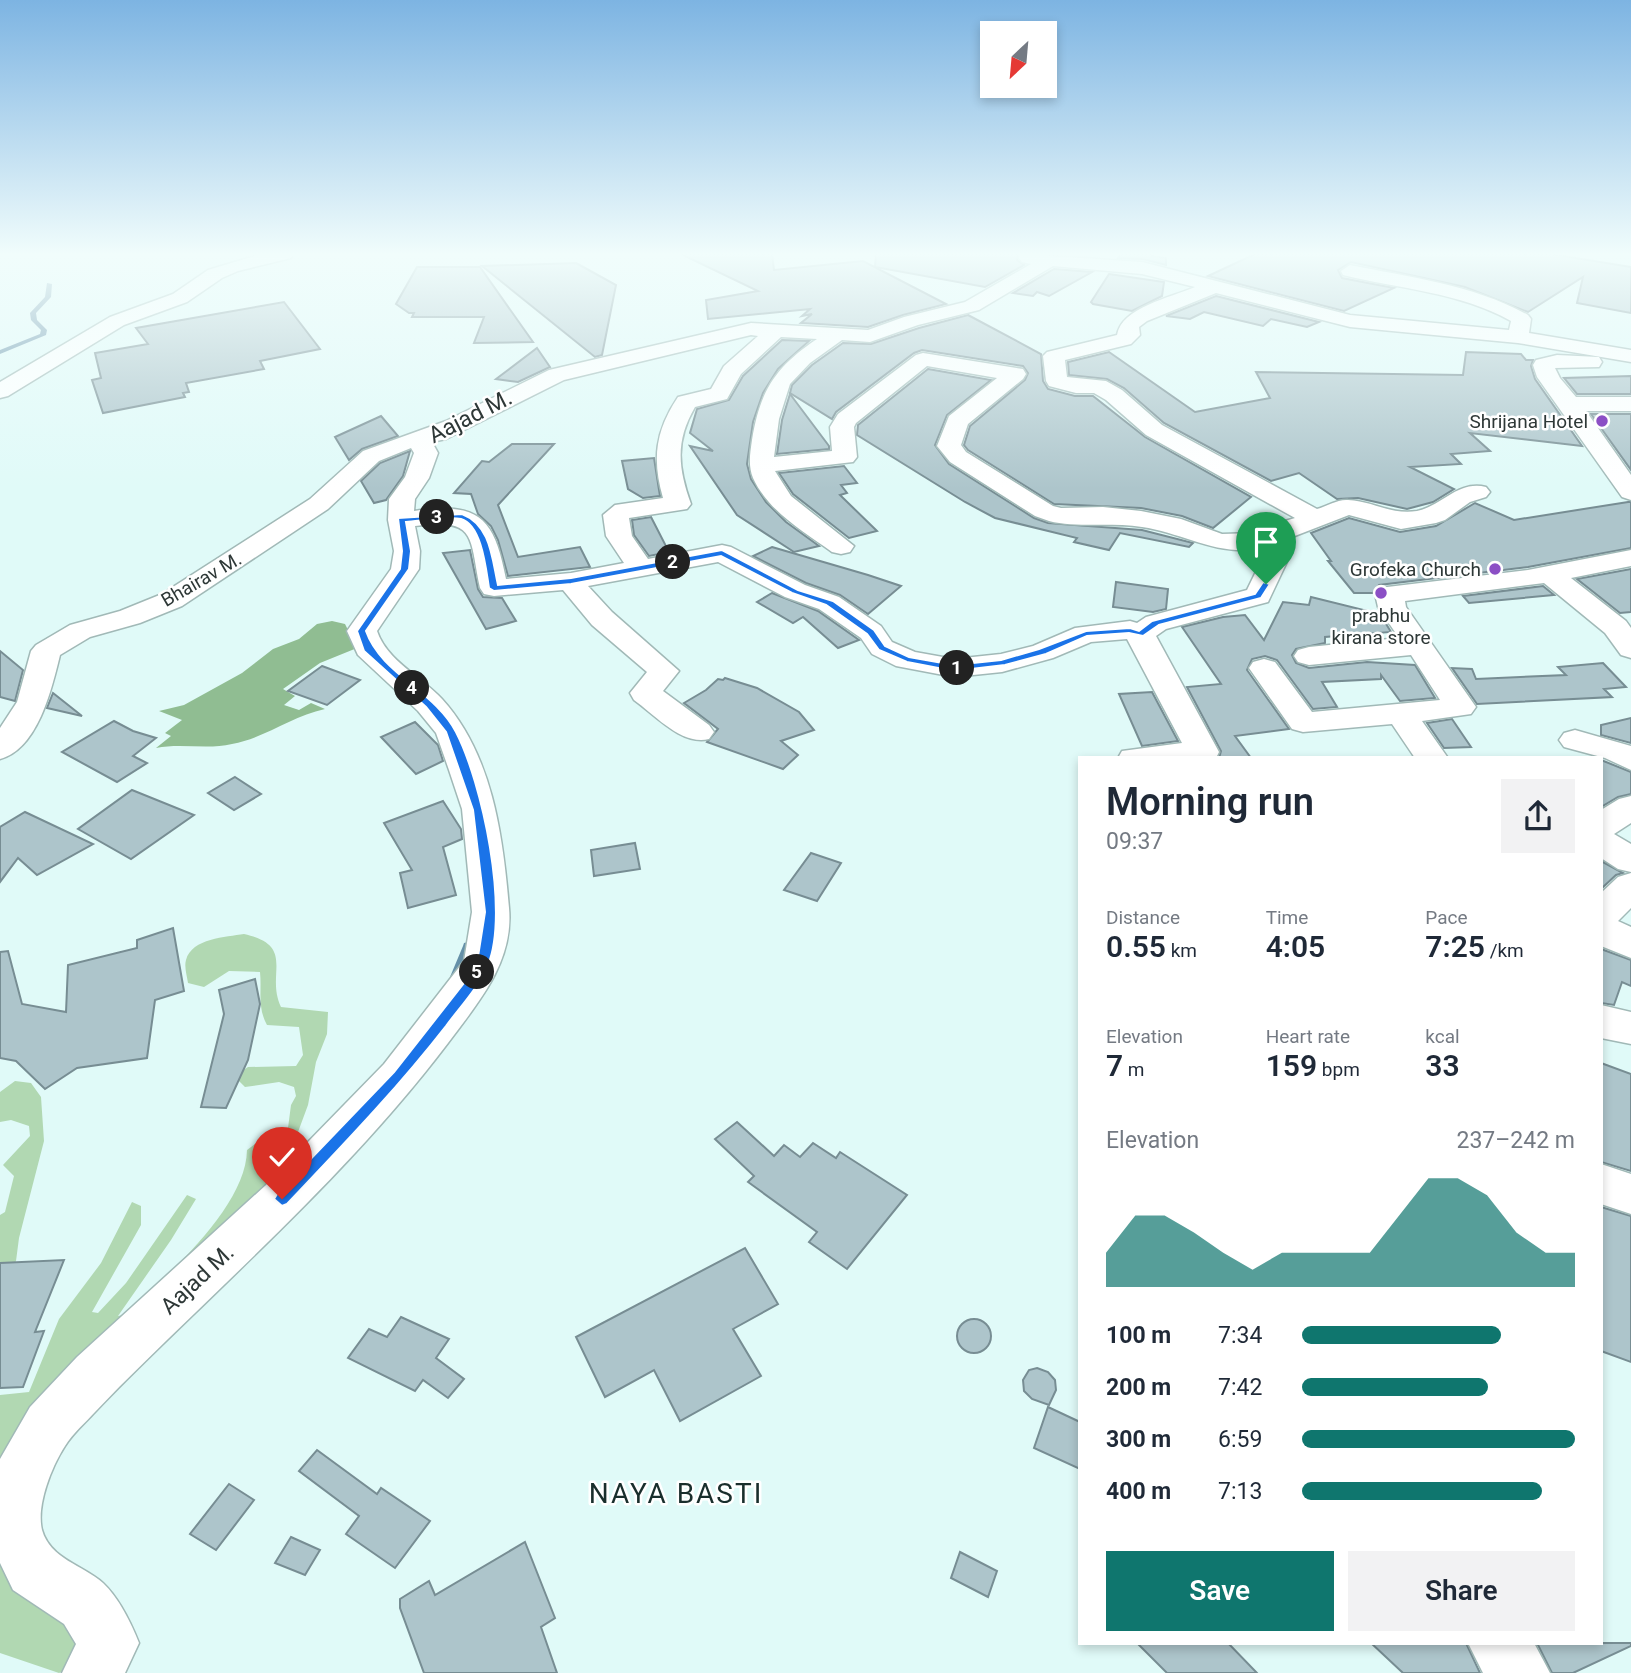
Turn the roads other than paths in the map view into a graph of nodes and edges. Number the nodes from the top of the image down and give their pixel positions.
1 (98, 332) edge
2 (738, 332) edge
3 (774, 332) edge
4 (801, 332) edge
5 (881, 332) edge
6 (1129, 332) edge
7 (1506, 332) edge
8 (1523, 332) edge
9 (1519, 333) junction
10 (836, 335) junction
11 (999, 350) dead end
12 (1631, 356) edge
13 (1631, 362) edge
14 (973, 365) junction
15 (0, 391) edge
16 (1570, 404) junction
17 (1631, 404) edge
18 (438, 434) junction
19 (761, 465) junction
20 (1621, 468) edge
21 (1477, 492) dead end
22 (1631, 492) edge
23 (1314, 518) junction
24 (401, 520) junction
25 (1271, 534) junction
26 (841, 546) dead end
27 (1631, 558) edge
28 (641, 569) junction
29 (1548, 573) junction
30 (571, 581) junction
31 (1140, 634) junction
32 (1419, 645) junction
33 (1631, 649) edge
34 (1309, 656) dead end
35 (1264, 668) dead end
36 (1401, 714) junction
37 (698, 732) dead end
38 (1576, 740) dead end
39 (0, 749) edge
40 (1205, 755) edge
41 (1181, 756) edge
42 (1431, 756) edge
43 (1631, 760) edge
44 (1631, 807) edge
45 (1603, 825) edge
46 (1603, 843) edge
47 (1631, 860) edge
48 (1631, 886) edge
49 (1603, 914) edge
50 (1603, 930) edge
51 (1631, 944) edge
52 (1603, 1022) edge
53 (1631, 1028) edge
54 (1603, 1186) edge
55 (1631, 1194) edge
56 (1499, 1645) edge
57 (92, 1673) edge
58 (1520, 1673) edge

1 - 15 street
2 - 18 street, Aajad M.
3 - 28 street
4 - 10 street, Aajad M.
5 - 10 street, Aajad M.
6 - 23 street
7 - 9 street
8 - 9 street
9 - 12 street
10 - 19 street
11 - 14 street
13 - 16 street
14 - 19 street
14 - 25 street
16 - 17 street
16 - 20 street
18 - 24 street, Aajad M.
18 - 39 street, Bhairav M.
19 - 26 street
20 - 22 street
21 - 23 street
23 - 25 street
24 - 30 street
24 - 57 street, Aajad M.
25 - 31 street
27 - 29 street
28 - 30 street
28 - 31 street
29 - 32 street
29 - 33 street
30 - 37 street
31 - 40 street
32 - 34 street
32 - 36 street
35 - 36 street
36 - 42 street
38 - 43 street
40 - 41 street
44 - 45 street
46 - 47 street
48 - 49 street
50 - 51 street
52 - 53 street
54 - 55 street
56 - 58 street

